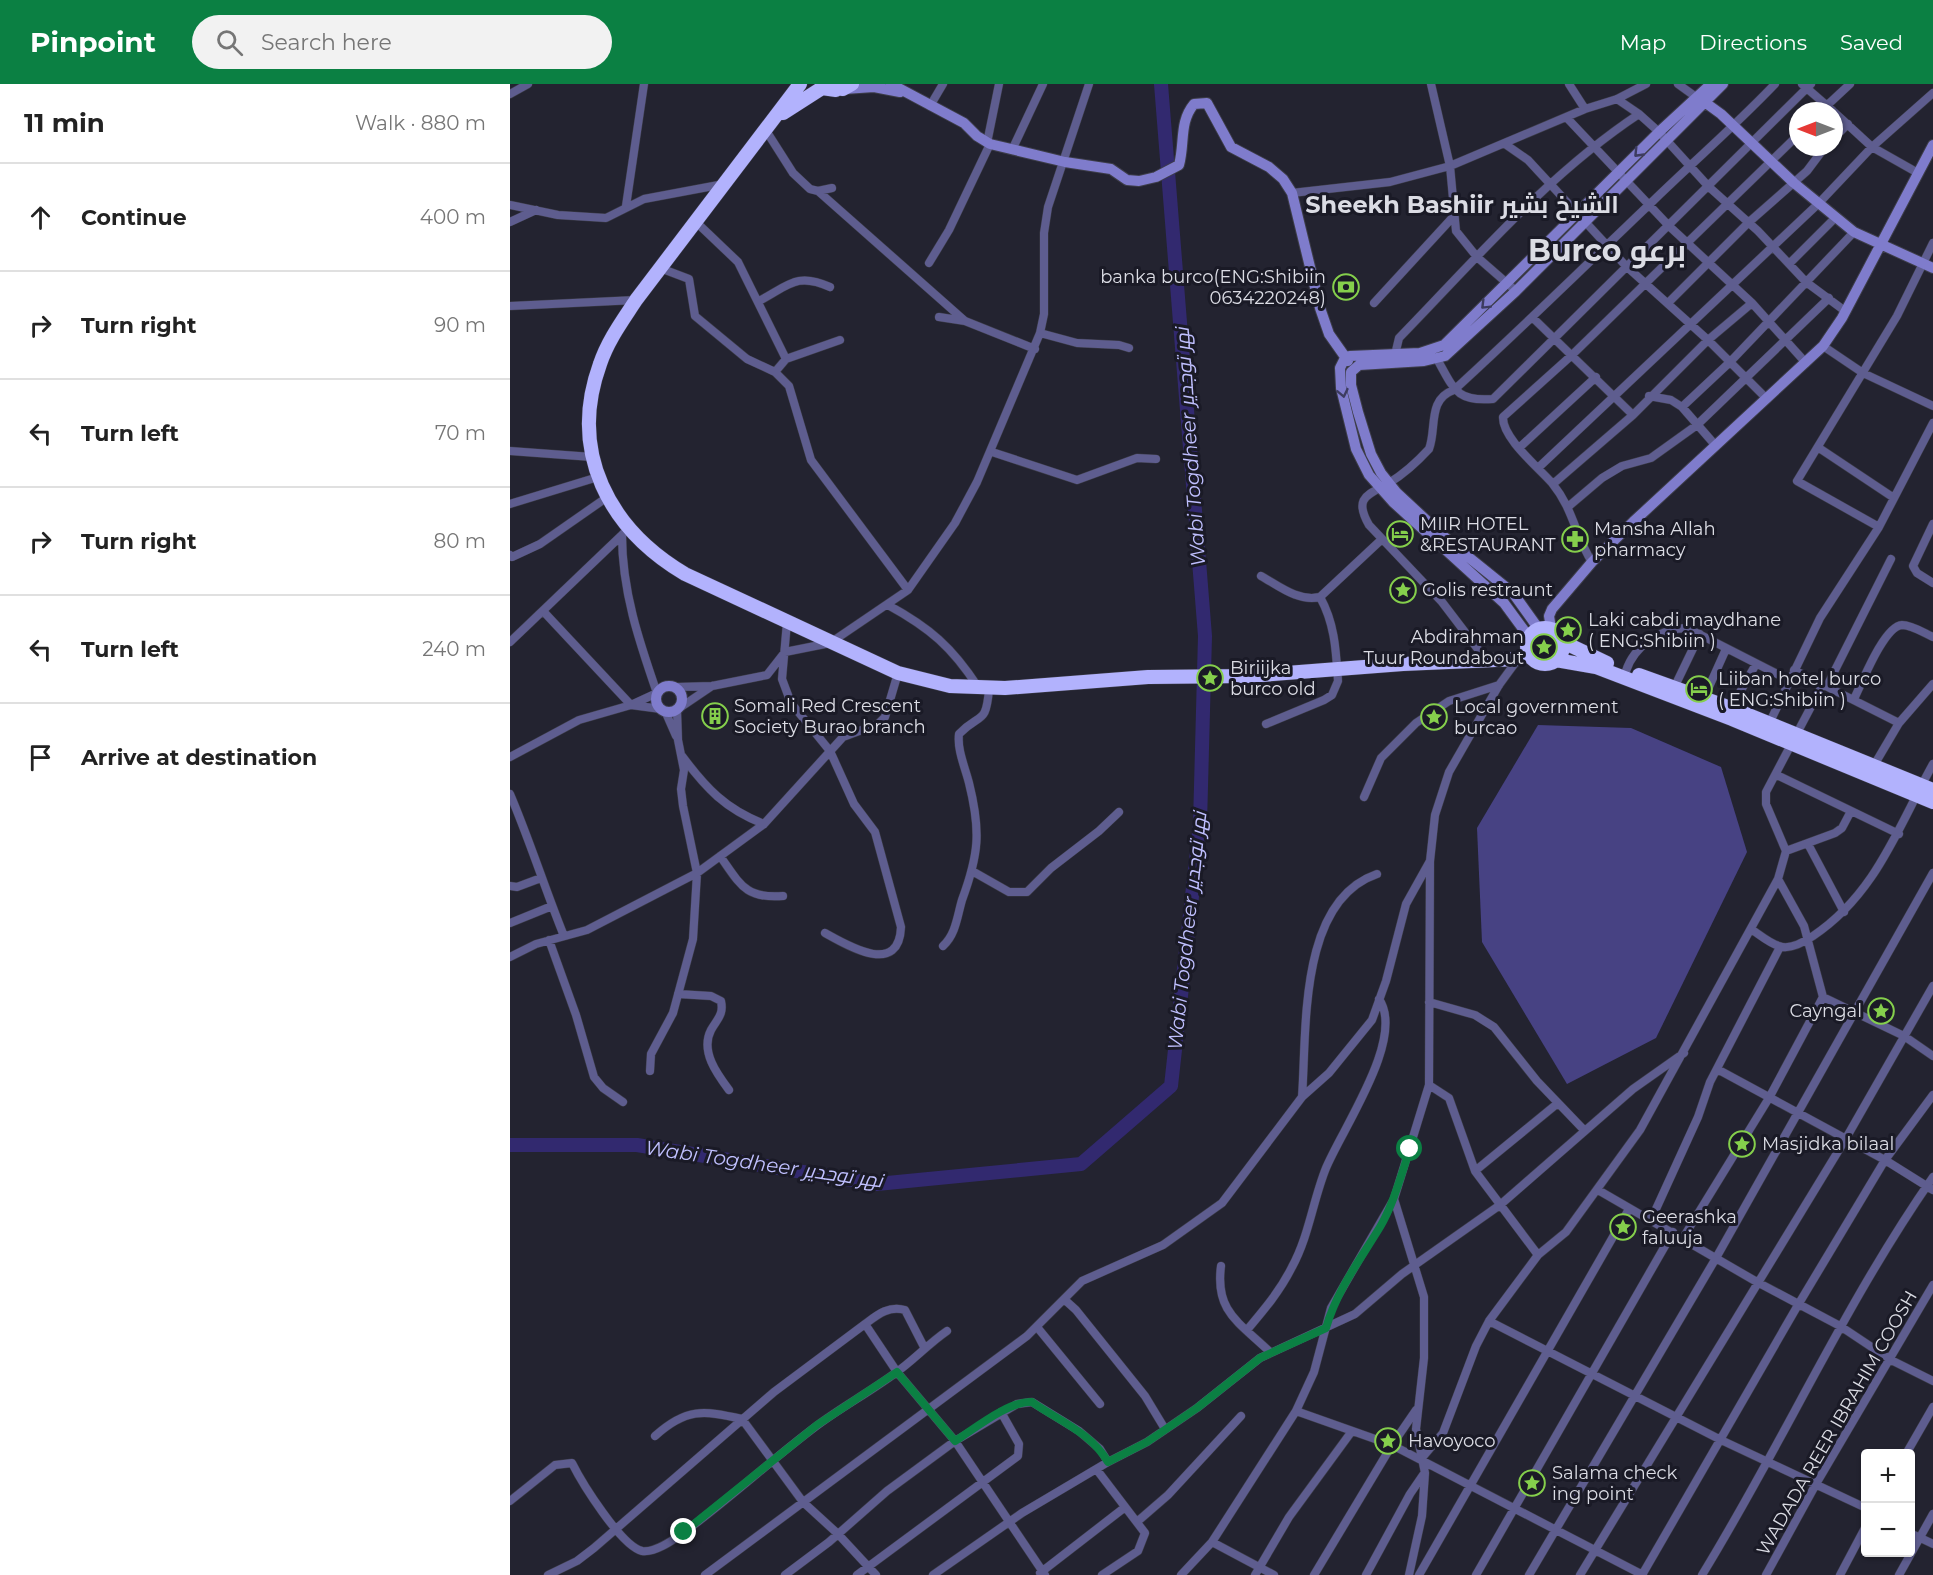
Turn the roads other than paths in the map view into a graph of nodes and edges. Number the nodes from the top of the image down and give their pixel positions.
1 (528, 84) edge
2 (644, 84) edge
3 (800, 84) edge
4 (891, 84) edge
5 (943, 84) edge
6 (999, 84) edge
7 (1043, 84) edge
8 (1089, 84) edge
9 (1431, 84) edge
10 (1569, 84) edge
11 (1646, 84) edge
12 (1678, 84) edge
13 (1711, 84) edge
14 (1723, 84) edge
15 (1774, 84) edge
16 (1850, 84) edge
17 (1806, 85) edge
18 (839, 87) edge
19 (903, 92) junction
20 (1933, 93) edge
21 (510, 94) edge
22 (1617, 99) junction
23 (1700, 99) junction
24 (1819, 102) edge
25 (1830, 102) edge
26 (930, 106) junction
27 (1585, 110) junction
28 (1639, 114) junction
29 (776, 117) junction
30 (1567, 118) junction
31 (1843, 119) edge
32 (1848, 124) junction
33 (1734, 126) junction
34 (765, 129) junction
35 (1843, 129) edge
36 (1659, 132) junction
37 (1667, 141) junction
38 (1750, 142) junction
39 (989, 144) junction
40 (1504, 144) junction
41 (1789, 144) edge
42 (1933, 145) edge
43 (1592, 146) junction
44 (1872, 147) junction
45 (1012, 150) junction
46 (1818, 156) edge
47 (1065, 162) junction
48 (1772, 162) junction
49 (1450, 166) junction
50 (1689, 166) junction
51 (1918, 173) junction
52 (1622, 177) junction
53 (1550, 183) junction
54 (1794, 183) junction
55 (725, 184) junction
56 (832, 188) dead end
57 (1709, 188) junction
58 (818, 191) junction
59 (1292, 194) junction
60 (1727, 203) junction
61 (1819, 203) junction
62 (1649, 204) junction
63 (510, 206) edge
64 (626, 206) junction
65 (537, 210) junction
66 (1453, 217) junction
67 (1583, 217) junction
68 (1836, 217) junction
69 (695, 221) junction
70 (510, 222) edge
71 (1748, 223) junction
72 (1669, 226) junction
73 (1854, 232) junction
74 (1688, 243) junction
75 (1880, 243) junction
76 (1933, 243) edge
77 (1608, 246) junction
78 (1772, 246) junction
79 (1477, 257) junction
80 (929, 263) dead end
81 (1708, 263) junction
82 (1789, 264) junction
83 (1626, 266) junction
84 (1928, 266) edge
85 (660, 268) junction
86 (1806, 282) junction
87 (1507, 283) junction
88 (1646, 285) junction
89 (1732, 285) junction
90 (830, 287) dead end
91 (1516, 291) junction
92 (1829, 298) junction
93 (636, 300) junction
94 (759, 301) junction
95 (1374, 303) dead end
96 (1668, 303) junction
97 (1752, 303) junction
98 (510, 306) edge
99 (1845, 311) junction
100 (939, 317) dead end
101 (1533, 318) junction
102 (965, 321) junction
103 (1767, 322) junction
104 (1690, 324) junction
105 (1040, 333) junction
106 (1556, 338) junction
107 (840, 340) dead end
108 (1708, 340) junction
109 (1785, 342) junction
110 (1823, 346) junction
111 (1035, 348) junction
112 (1129, 348) dead end
113 (1572, 355) junction
114 (1345, 358) junction
115 (1394, 358) junction
116 (786, 359) junction
117 (1437, 359) junction
118 (1730, 362) junction
119 (1806, 363) junction
120 (1355, 368) junction
121 (775, 372) junction
122 (1863, 373) junction
123 (1596, 377) junction
124 (1747, 379) junction
125 (1454, 390) junction
126 (1614, 395) junction
127 (1649, 396) junction
128 (1766, 398) junction
129 (1933, 406) edge
130 (1682, 407) junction
131 (1633, 415) junction
132 (1933, 423) edge
133 (1696, 425) junction
134 (1716, 446) junction
135 (1519, 448) junction
136 (1819, 448) junction
137 (510, 451) edge
138 (992, 452) junction
139 (592, 457) junction
140 (1155, 459) dead end
141 (1538, 468) junction
142 (598, 477) junction
143 (1553, 484) junction
144 (1383, 485) junction
145 (606, 498) junction
146 (1894, 498) junction
147 (510, 504) edge
148 (1569, 507) junction
149 (1933, 524) edge
150 (1879, 527) junction
151 (625, 532) junction
152 (1381, 540) junction
153 (1448, 546) junction
154 (511, 557) edge
155 (1891, 559) dead end
156 (1592, 562) junction
157 (1261, 576) dead end
158 (1933, 583) edge
159 (908, 590) junction
160 (1513, 593) junction
161 (1320, 597) junction
162 (1504, 603) junction
163 (888, 605) junction
164 (543, 611) junction
165 (787, 622) junction
166 (1539, 631) junction
167 (1700, 634) junction
168 (1933, 637) edge
169 (510, 642) edge
170 (1563, 642) junction
171 (830, 643) junction
172 (1726, 649) junction
173 (784, 652) junction
174 (1523, 657) junction
175 (1556, 660) junction
176 (1487, 661) junction
177 (1756, 664) junction
178 (1337, 669) junction
179 (1794, 670) junction
180 (1626, 671) junction
181 (898, 673) junction
182 (1789, 680) junction
183 (1933, 684) edge
184 (1825, 685) junction
185 (711, 686) junction
186 (1499, 686) junction
187 (676, 687) junction
188 (1674, 688) junction
189 (984, 689) junction
190 (657, 693) junction
191 (1704, 698) junction
192 (1854, 699) junction
193 (631, 705) junction
194 (679, 708) junction
195 (1731, 708) junction
196 (663, 710) junction
197 (1899, 723) junction
198 (1266, 724) dead end
199 (1767, 728) junction
200 (678, 740) junction
201 (1795, 740) junction
202 (830, 751) junction
203 (681, 754) junction
204 (510, 757) edge
205 (1933, 764) edge
206 (1873, 767) junction
207 (1777, 775) junction
208 (1924, 790) edge
209 (510, 794) edge
210 (1364, 797) dead end
211 (1933, 802) edge
212 (1851, 811) junction
213 (1119, 812) dead end
214 (764, 824) junction
215 (1899, 834) junction
216 (1808, 844) junction
217 (1786, 851) junction
218 (720, 856) junction
219 (1430, 861) junction
220 (972, 871) junction
221 (697, 873) junction
222 (1933, 873) edge
223 (1377, 874) dead end
224 (541, 878) junction
225 (1778, 879) junction
226 (510, 886) edge
227 (783, 896) dead end
228 (552, 906) junction
229 (1844, 912) junction
230 (510, 922) edge
231 (1751, 929) junction
232 (825, 933) dead end
233 (564, 936) junction
234 (1809, 939) junction
235 (549, 940) junction
236 (943, 946) dead end
237 (1780, 947) junction
238 (510, 957) edge
239 (1933, 986) edge
240 (678, 994) junction
241 (1823, 997) junction
242 (1379, 999) junction
243 (1429, 1002) junction
244 (1854, 1010) junction
245 (1904, 1036) junction
246 (1684, 1053) junction
247 (1933, 1056) edge
248 (1717, 1069) junction
249 (650, 1071) dead end
250 (1429, 1085) junction
251 (729, 1090) dead end
252 (1933, 1095) edge
253 (1302, 1097) junction
254 (1769, 1098) junction
255 (622, 1102) dead end
256 (1558, 1103) junction
257 (1798, 1113) junction
258 (1584, 1130) junction
259 (1845, 1140) junction
260 (1885, 1160) junction
261 (1475, 1171) junction
262 (1933, 1177) edge
263 (1930, 1189) edge
264 (1598, 1190) junction
265 (1394, 1199) junction
266 (1500, 1205) junction
267 (1629, 1209) junction
268 (1651, 1220) junction
269 (1673, 1232) junction
270 (1683, 1238) junction
271 (1538, 1255) junction
272 (1716, 1258) junction
273 (1221, 1266) dead end
274 (1415, 1266) junction
275 (1757, 1282) junction
276 (1933, 1285) edge
277 (1065, 1300) junction
278 (1798, 1305) junction
279 (1489, 1321) junction
280 (865, 1324) junction
281 (1840, 1326) junction
282 (1037, 1327) junction
283 (1326, 1328) junction
284 (1247, 1330) junction
285 (947, 1331) dead end
286 (924, 1347) junction
287 (1549, 1350) junction
288 (1270, 1352) junction
289 (1891, 1360) junction
290 (897, 1372) junction
291 (1591, 1374) junction
292 (1933, 1381) edge
293 (1633, 1395) junction
294 (1420, 1403) junction
295 (1100, 1404) dead end
296 (929, 1407) junction
297 (1933, 1407) edge
298 (1296, 1411) junction
299 (1001, 1412) junction
300 (1676, 1415) junction
301 (1241, 1416) dead end
302 (742, 1419) junction
303 (1165, 1430) junction
304 (1352, 1431) junction
305 (655, 1436) dead end
306 (1721, 1440) junction
307 (955, 1441) junction
308 (1392, 1445) junction
309 (1909, 1449) edge
310 (1421, 1459) junction
311 (772, 1461) junction
312 (1108, 1462) junction
313 (1768, 1462) junction
314 (1097, 1470) junction
315 (1425, 1473) junction
316 (982, 1484) junction
317 (1816, 1484) junction
318 (1471, 1486) junction
319 (510, 1501) edge
320 (803, 1502) junction
321 (1861, 1506) edge
322 (1124, 1508) junction
323 (1513, 1509) junction
324 (1933, 1514) edge
325 (1138, 1521) junction
326 (1010, 1523) junction
327 (616, 1528) junction
328 (1555, 1531) junction
329 (838, 1534) junction
330 (1861, 1535) edge
331 (1915, 1535) edge
332 (1920, 1538) junction
333 (1212, 1542) junction
334 (1933, 1544) edge
335 (1593, 1550) junction
336 (868, 1567) junction
337 (1258, 1571) edge
338 (1042, 1574) edge
339 (548, 1575) edge
340 (705, 1575) edge
341 (785, 1575) edge
342 (857, 1575) edge
343 (876, 1575) edge
344 (933, 1575) edge
345 (1102, 1575) edge
346 (1181, 1575) edge
347 (1274, 1575) edge
348 (1314, 1575) edge
349 (1366, 1575) edge
350 (1409, 1575) edge
351 (1419, 1575) edge
352 (1476, 1575) edge
353 (1529, 1575) edge
354 (1580, 1575) edge
355 (1642, 1575) edge
356 (1702, 1575) edge
357 (1766, 1575) edge
358 (1840, 1575) edge
359 (1899, 1575) edge

1 - 21 street
2 - 64 street
3 - 29 highway
4 - 19 street
5 - 26 street
6 - 39 street
7 - 45 street
8 - 47 street
9 - 49 street
10 - 27 street
11 - 22 street
12 - 23 street
13 - 23 street
14 - 23 street
15 - 33 street
16 - 25 street
17 - 24 street
17 - 38 street
18 - 19 street
18 - 29 highway
19 - 26 street
20 - 44 street
22 - 27 street
22 - 28 street
23 - 33 street
23 - 36 street
23 - 37 street
26 - 39 street
27 - 30 street
28 - 36 street
28 - 43 street
29 - 34 highway
30 - 40 street
30 - 43 street
31 - 32 street
32 - 35 street
32 - 44 street
33 - 38 street
33 - 50 street
34 - 55 highway
34 - 58 street
36 - 37 street
36 -> 52 street
37 - 50 street
37 - 52 street
38 - 48 street
38 - 57 street
39 - 45 street
39 - 80 street
40 - 49 street
40 - 53 street
41 - 48 street
42 - 51 street
43 - 52 street
43 - 53 street
44 - 51 street
44 - 61 street
45 - 47 street
46 - 54 street
47 - 59 street
47 - 105 street
48 - 54 street
48 - 60 street
49 - 59 street
49 - 66 street
50 - 57 street
50 - 62 street
51 - 75 street
52 - 62 street
52 - 67 street
53 - 67 street
53 - 79 street
54 - 61 street
54 - 71 street
55 - 64 street
55 - 69 highway
56 - 58 street
57 - 60 street
57 - 72 street
58 - 102 street
59 - 114 street
60 - 71 street
60 - 74 street
61 - 68 street
61 - 78 street
62 - 72 street
62 - 77 street
63 - 65 street
64 - 65 street
65 - 70 street
66 - 79 street
66 - 95 street
67 - 77 street
67 - 87 street
67 - 91 street
68 - 73 street
68 - 82 street
69 - 85 highway
69 - 94 street
71 - 78 street
71 - 81 street
72 - 74 street
72 - 83 street
73 - 75 street
73 - 86 street
74 - 81 street
74 - 88 street
75 - 84 street
75 - 99 street
76 - 84 street
77 - 83 street
77 - 101 street
78 - 82 street
78 - 89 street
79 - 87 street
79 - 115 street
81 - 89 street
81 - 96 street
82 - 86 street
83 - 88 street
83 - 106 street
84 - 122 street
85 - 93 highway
85 - 121 street
86 - 92 street
86 - 103 street
87 - 91 street
87 -> 115 street
88 - 96 street
88 - 113 street
89 - 97 street
89 - 104 street
90 - 94 street
91 - 117 street
92 - 99 street
92 - 109 street
93 - 98 street
93 - 139 highway
94 - 116 street
96 - 104 street
97 - 103 street
97 - 108 street
99 - 110 street
100 - 102 street
101 - 106 street
101 - 125 street
102 - 111 street
103 - 109 street
103 - 118 street
104 - 108 street
104 - 126 street
105 - 111 street
105 - 112 street
106 - 113 street
106 - 125 street
107 - 116 street
108 - 118 street
108 - 127 street
109 - 119 street
109 - 124 street
110 - 119 street
110 - 122 street
111 - 138 street
113 - 123 street
113 - 135 street
114 - 115 street
114 - 120 street
114 -> 144 street
115 - 117 street
115 - 120 street
116 - 121 street
117 - 125 street
118 - 124 street
118 - 130 street
119 - 128 street
120 - 144 street
121 - 159 street
122 - 129 street
122 - 136 street
123 - 126 street
123 - 135 street
124 - 128 street
124 - 133 street
125 - 144 street
126 - 131 street
126 - 141 street
127 - 130 street
127 - 131 street
128 - 134 street
130 - 133 street
131 - 143 street
132 - 146 street
133 - 134 street
133 - 148 street
134 - 156 street
135 - 141 street
136 - 146 street
136 - 150 street
137 - 139 street
138 - 140 street
138 - 159 street
139 - 142 highway
141 - 143 street
142 - 145 highway
142 - 147 street
143 - 148 street
144 - 152 street
144 - 153 street
145 - 151 highway
145 - 154 street
146 - 150 street
148 - 156 street
149 - 158 street
150 - 179 street
151 - 164 street
151 - 165 highway
151 - 190 street
152 - 161 street
152 - 176 street
153 - 160 street
153 - 162 street
155 - 184 street
156 - 166 street
157 - 161 street
159 - 163 street
160 - 162 street
160 - 166 street
161 - 178 street
162 - 166 street
163 - 171 street
163 - 189 street
164 - 169 street
164 - 193 street
165 - 171 highway
165 - 173 street
166 - 170 highway
166 - 174 highway
167 - 172 street
167 - 180 street
167 - 188 street
168 - 192 street
170 - 175 highway
170 - 180 highway
171 - 173 street
171 - 181 highway
172 - 177 street
172 - 191 street
173 - 185 street
173 - 202 street
174 - 175 highway
174 - 176 highway
174 - 186 street
175 - 199 highway
176 - 178 highway
177 - 182 street
177 - 195 street
178 - 189 highway
178 - 198 street
179 - 182 street
179 - 184 street
180 - 188 highway
181 - 189 highway
181 - 202 street
182 - 199 street
183 - 197 street
184 - 192 street
184 - 201 street
185 - 187 street
185 - 194 street
186 - 210 street
186 - 219 street
187 - 190 street
187 - 194 street
188 - 191 highway
189 - 220 street
190 - 193 street
190 - 196 street
191 - 195 highway
192 - 197 street
193 - 196 street
193 - 204 street
194 - 196 street
194 - 200 street
195 - 199 highway
196 - 200 street
197 - 206 street
199 - 201 highway
200 - 203 street
201 - 206 highway
201 - 207 street
201 - 208 highway
202 - 214 street
202 - 232 street
203 - 214 street
203 - 221 street
205 - 208 street
206 - 208 highway
207 - 212 street
207 - 217 street
208 - 211 highway
208 - 215 street
209 - 224 street
212 - 215 street
212 - 216 street
213 - 220 street
214 - 218 street
215 - 229 street
216 - 217 street
216 - 229 street
217 - 225 street
218 - 221 street
218 - 227 street
219 - 242 street
219 - 243 street
220 - 236 street
221 - 233 street
221 - 240 street
222 - 244 street
223 - 253 street
224 - 226 street
224 - 228 street
225 - 231 street
225 - 234 street
228 - 230 street
228 - 233 street
229 - 234 street
231 - 237 street
231 - 246 street
233 - 235 street
234 - 237 street
234 - 241 street
235 - 238 street
235 - 255 street
237 - 248 street
239 - 245 street
240 - 249 street
240 - 251 street
241 - 244 street
241 - 254 street
242 - 253 street
242 - 284 street
243 - 250 street
243 - 256 street
244 - 245 street
244 - 257 street
245 - 247 street
245 - 259 street
246 - 258 street
246 - 264 street
248 - 254 street
248 - 268 street
250 - 261 street
250 - 265 street
252 - 260 street
253 - 277 street
254 - 257 street
254 - 270 street
256 - 258 street
256 - 261 street
257 - 259 street
257 - 272 street
258 - 266 street
259 - 260 street
259 - 275 street
260 - 263 street
260 - 278 street
261 - 266 street
262 - 263 street
263 - 281 street
264 - 267 street
264 - 271 street
265 - 274 street
265 - 283 street
266 - 271 street
266 - 274 street
267 - 268 street
267 - 287 street
268 - 269 street
269 - 270 street
269 - 291 street
270 - 272 street
271 - 279 street
272 - 275 street
272 - 293 street
273 - 284 street
274 - 283 street
274 - 294 street
275 - 278 street
275 - 300 street
276 - 289 street, WADADA REER IBRAHIM COOSH
277 - 282 street
277 - 303 street
278 - 281 street
278 - 306 street
279 - 287 street
279 - 310 street
280 - 286 street
280 - 290 street
280 - 302 street
281 - 289 street
281 - 313 street
282 - 295 street
282 - 296 street
283 - 288 street
283 - 298 street
284 - 288 street
285 - 286 street
286 - 290 street
287 - 291 street
287 - 318 street
288 - 303 street
289 - 292 street
289 - 317 street, WADADA REER IBRAHIM COOSH
290 - 296 street
290 - 311 street
291 - 293 street
291 - 323 street
293 - 300 street
293 - 328 street
294 - 308 street
294 - 310 street
296 - 307 street
296 - 320 street
297 - 309 street
298 - 304 street
298 - 333 street
299 - 307 street
299 - 312 street
299 - 316 street
300 - 306 street
300 - 335 street
301 - 325 street
302 - 305 street
302 - 311 street
302 - 327 street
303 - 312 street
304 - 308 street
304 - 337 street
306 - 313 street
306 - 355 street
307 - 316 street
307 - 329 street
308 - 310 street
308 - 348 street
310 - 315 street
310 - 318 street
311 - 320 street
311 - 327 street
312 - 314 street
313 - 317 street
313 - 356 street
314 - 322 street
314 - 326 street
315 - 349 street
315 - 350 street
316 - 326 street
316 - 336 street
317 - 321 street
317 - 357 street, WADADA REER IBRAHIM COOSH
318 - 323 street
318 - 351 street
319 - 327 street
320 - 329 street
320 - 340 street
322 - 325 street
322 - 338 street
323 - 328 street
323 - 352 street
324 - 332 street
325 - 345 street
326 - 338 street
326 - 344 street
327 - 339 street
328 - 335 street
328 - 353 street
329 - 336 street
329 - 341 street
330 - 358 street
331 - 332 street
332 - 334 street
332 - 359 street
333 - 337 street
333 - 346 street
335 - 354 street
335 - 355 street
336 - 342 street
336 - 343 street
337 - 347 street

